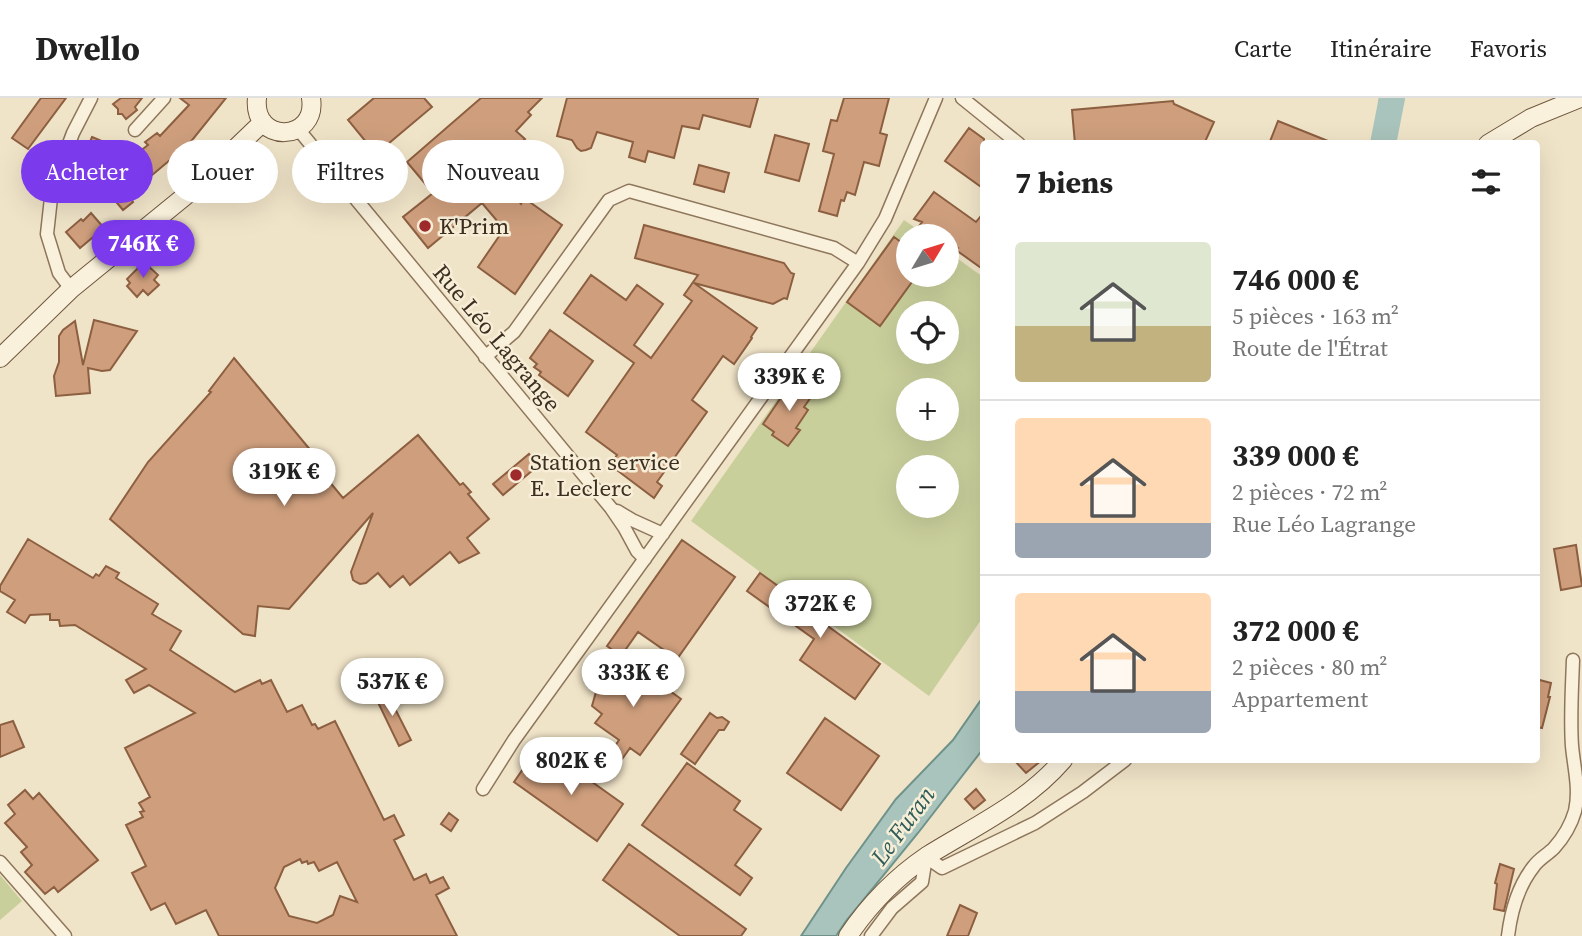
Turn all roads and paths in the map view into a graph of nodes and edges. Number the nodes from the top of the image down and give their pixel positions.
1 (91, 98) edge
2 (164, 98) edge
3 (257, 98) edge
4 (311, 98) edge
5 (936, 98) edge
6 (962, 98) edge
7 (1580, 98) edge
8 (262, 122) junction
9 (298, 129) junction
10 (135, 130) dead end
11 (1014, 140) edge
12 (1495, 140) edge
13 (858, 263) junction
14 (71, 289) junction
15 (485, 357) junction
16 (0, 358) edge
17 (611, 508) junction
18 (663, 534) junction
19 (645, 559) junction
20 (1573, 660) dead end
21 (1060, 763) edge
22 (1121, 763) edge
23 (483, 789) dead end
24 (926, 857) junction
25 (0, 862) edge
26 (65, 936) edge
27 (848, 936) edge
28 (871, 936) edge
29 (1508, 936) edge

1 - 14 street
2 - 10 street
3 - 8 main road
4 - 9 main road
5 - 13 street
6 - 11 street
7 - 12 main road
8 - 9 main road
8 - 14 main road
9 - 15 street, Rue Léo Lagrange
13 - 15 street
13 - 18 street
14 - 16 main road
15 - 17 street, Rue Léo Lagrange
17 - 18 street
17 - 19 street
18 - 19 street
19 - 23 street
20 - 29 street
21 - 24 main road
22 - 24 street
24 - 27 main road
24 - 28 street
25 - 26 street

